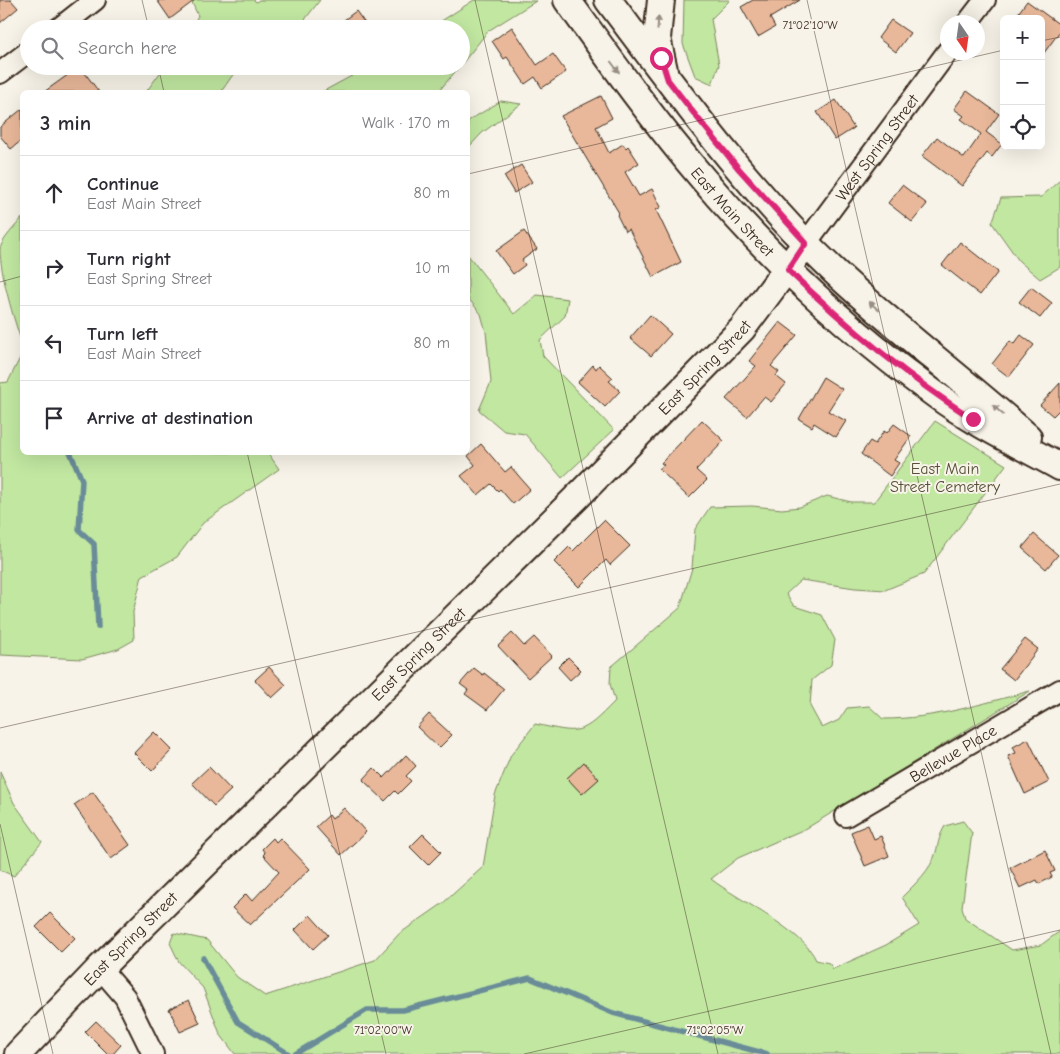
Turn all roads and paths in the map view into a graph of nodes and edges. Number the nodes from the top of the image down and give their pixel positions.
1 (96, 0) edge
2 (661, 0) edge
3 (985, 0) edge
4 (572, 2) edge
5 (614, 2) edge
6 (973, 15) edge
7 (70, 20) edge
8 (586, 28) junction
9 (20, 58) edge
10 (941, 60) edge
11 (0, 73) edge
12 (668, 80) junction
13 (806, 243) junction
14 (788, 270) junction
15 (1060, 467) edge
16 (1060, 690) edge
17 (846, 816) dead end
18 (100, 968) junction
19 (18, 1054) edge
20 (153, 1054) edge

1 - 7 street
12 -> 2 main road
3 - 6 street
4 - 8 main road, East Main Street
5 - 8 main road
5 - 12 main road, East Main Street
8 -> 14 main road, East Main Street
9 - 11 street
10 - 13 street, West Spring Street
12 - 13 main road, East Main Street
13 - 14 main road, East Spring Street
15 -> 13 main road, East Main Street
14 - 15 main road, East Main Street
14 - 18 main road, East Spring Street
16 - 17 street, Bellevue Place
18 - 19 main road, East Spring Street
18 - 20 street

